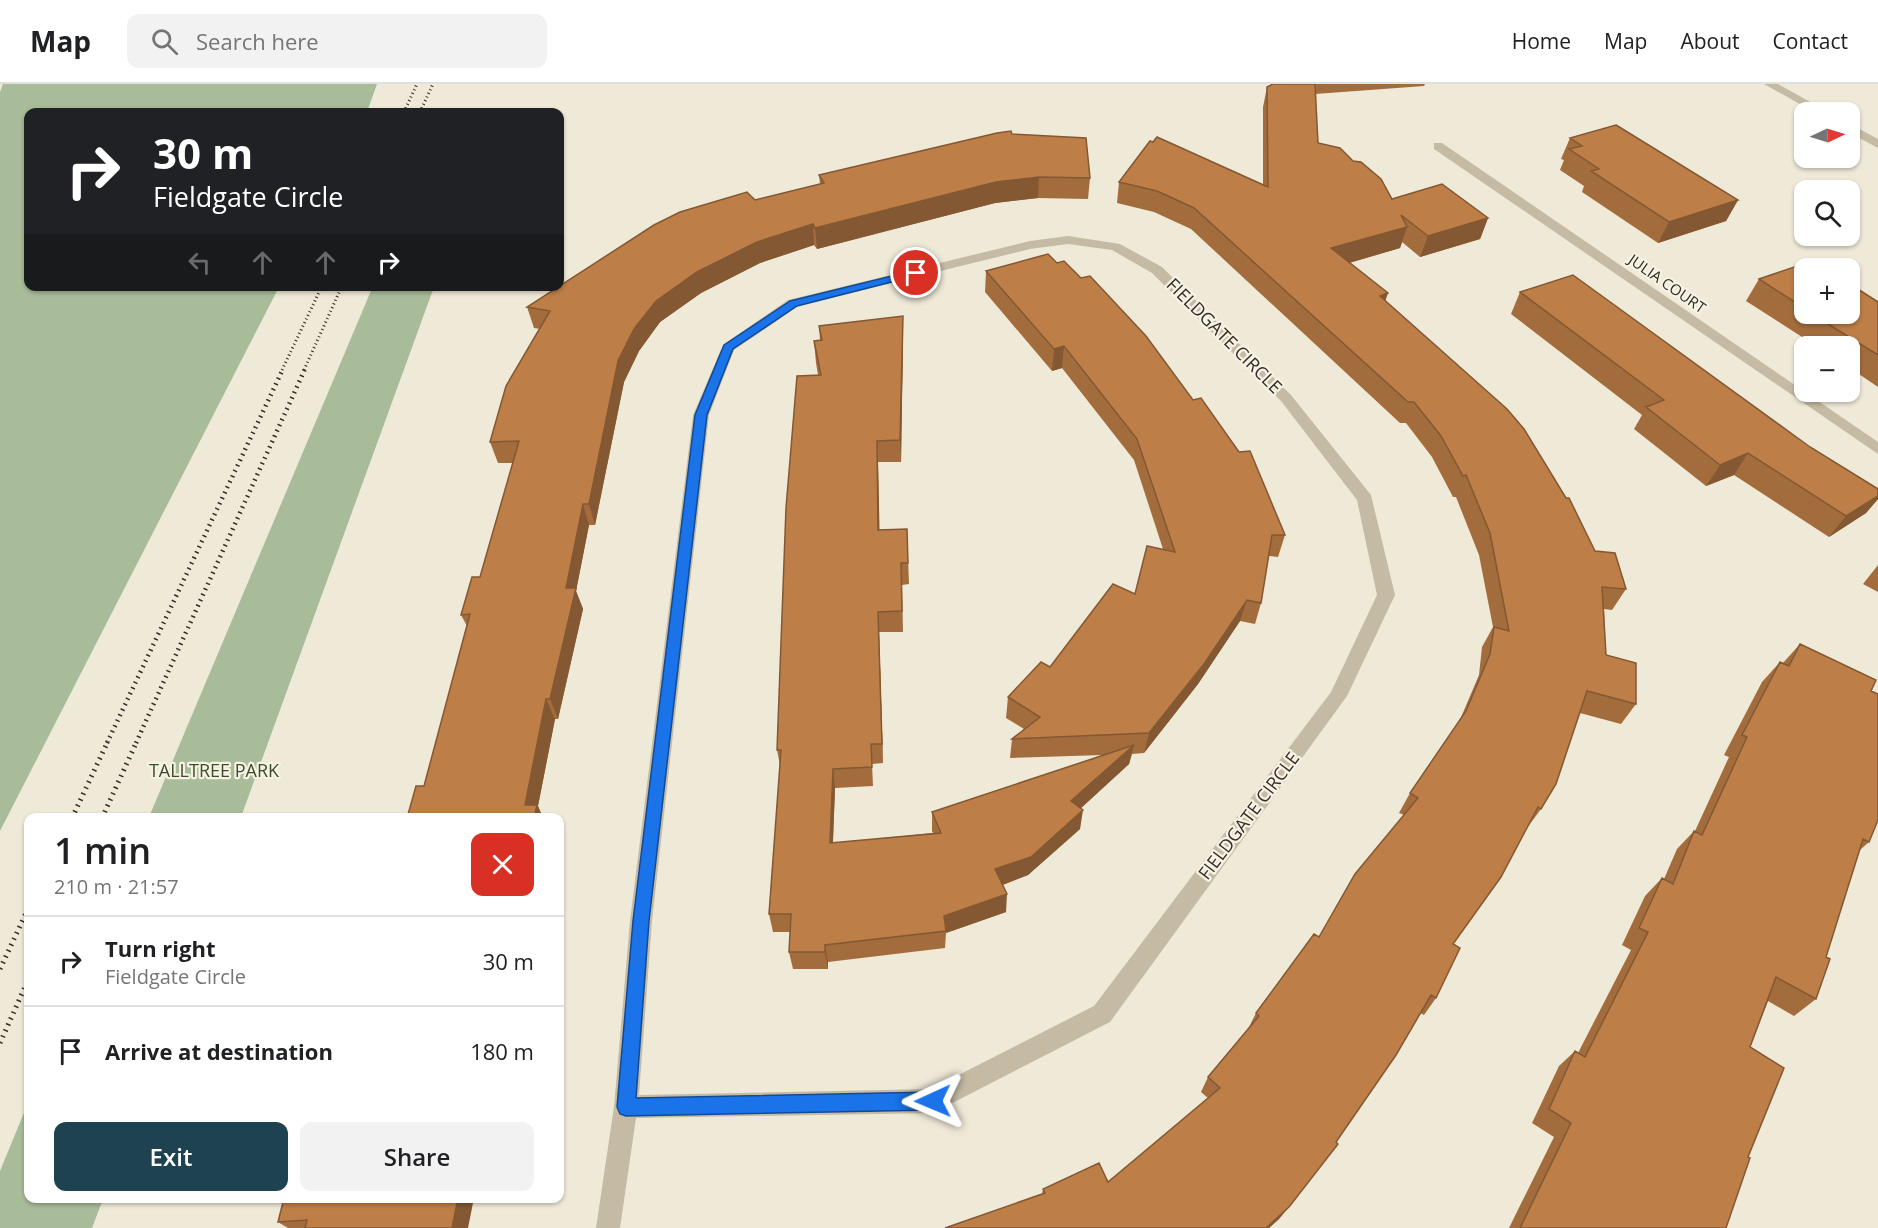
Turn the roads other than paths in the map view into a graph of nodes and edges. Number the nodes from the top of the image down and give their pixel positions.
1 (1770, 84) edge
2 (1803, 102) edge
3 (1860, 134) edge
4 (1878, 144) edge
5 (1438, 146) dead end
6 (1878, 449) edge
7 (626, 1107) junction
8 (608, 1228) edge

1 - 2 street
3 - 4 street
5 - 6 street, JULIA COURT
7 - 7 street, FIELDGATE CIRCLE
7 - 8 street, FIELDGATE CIRCLE

